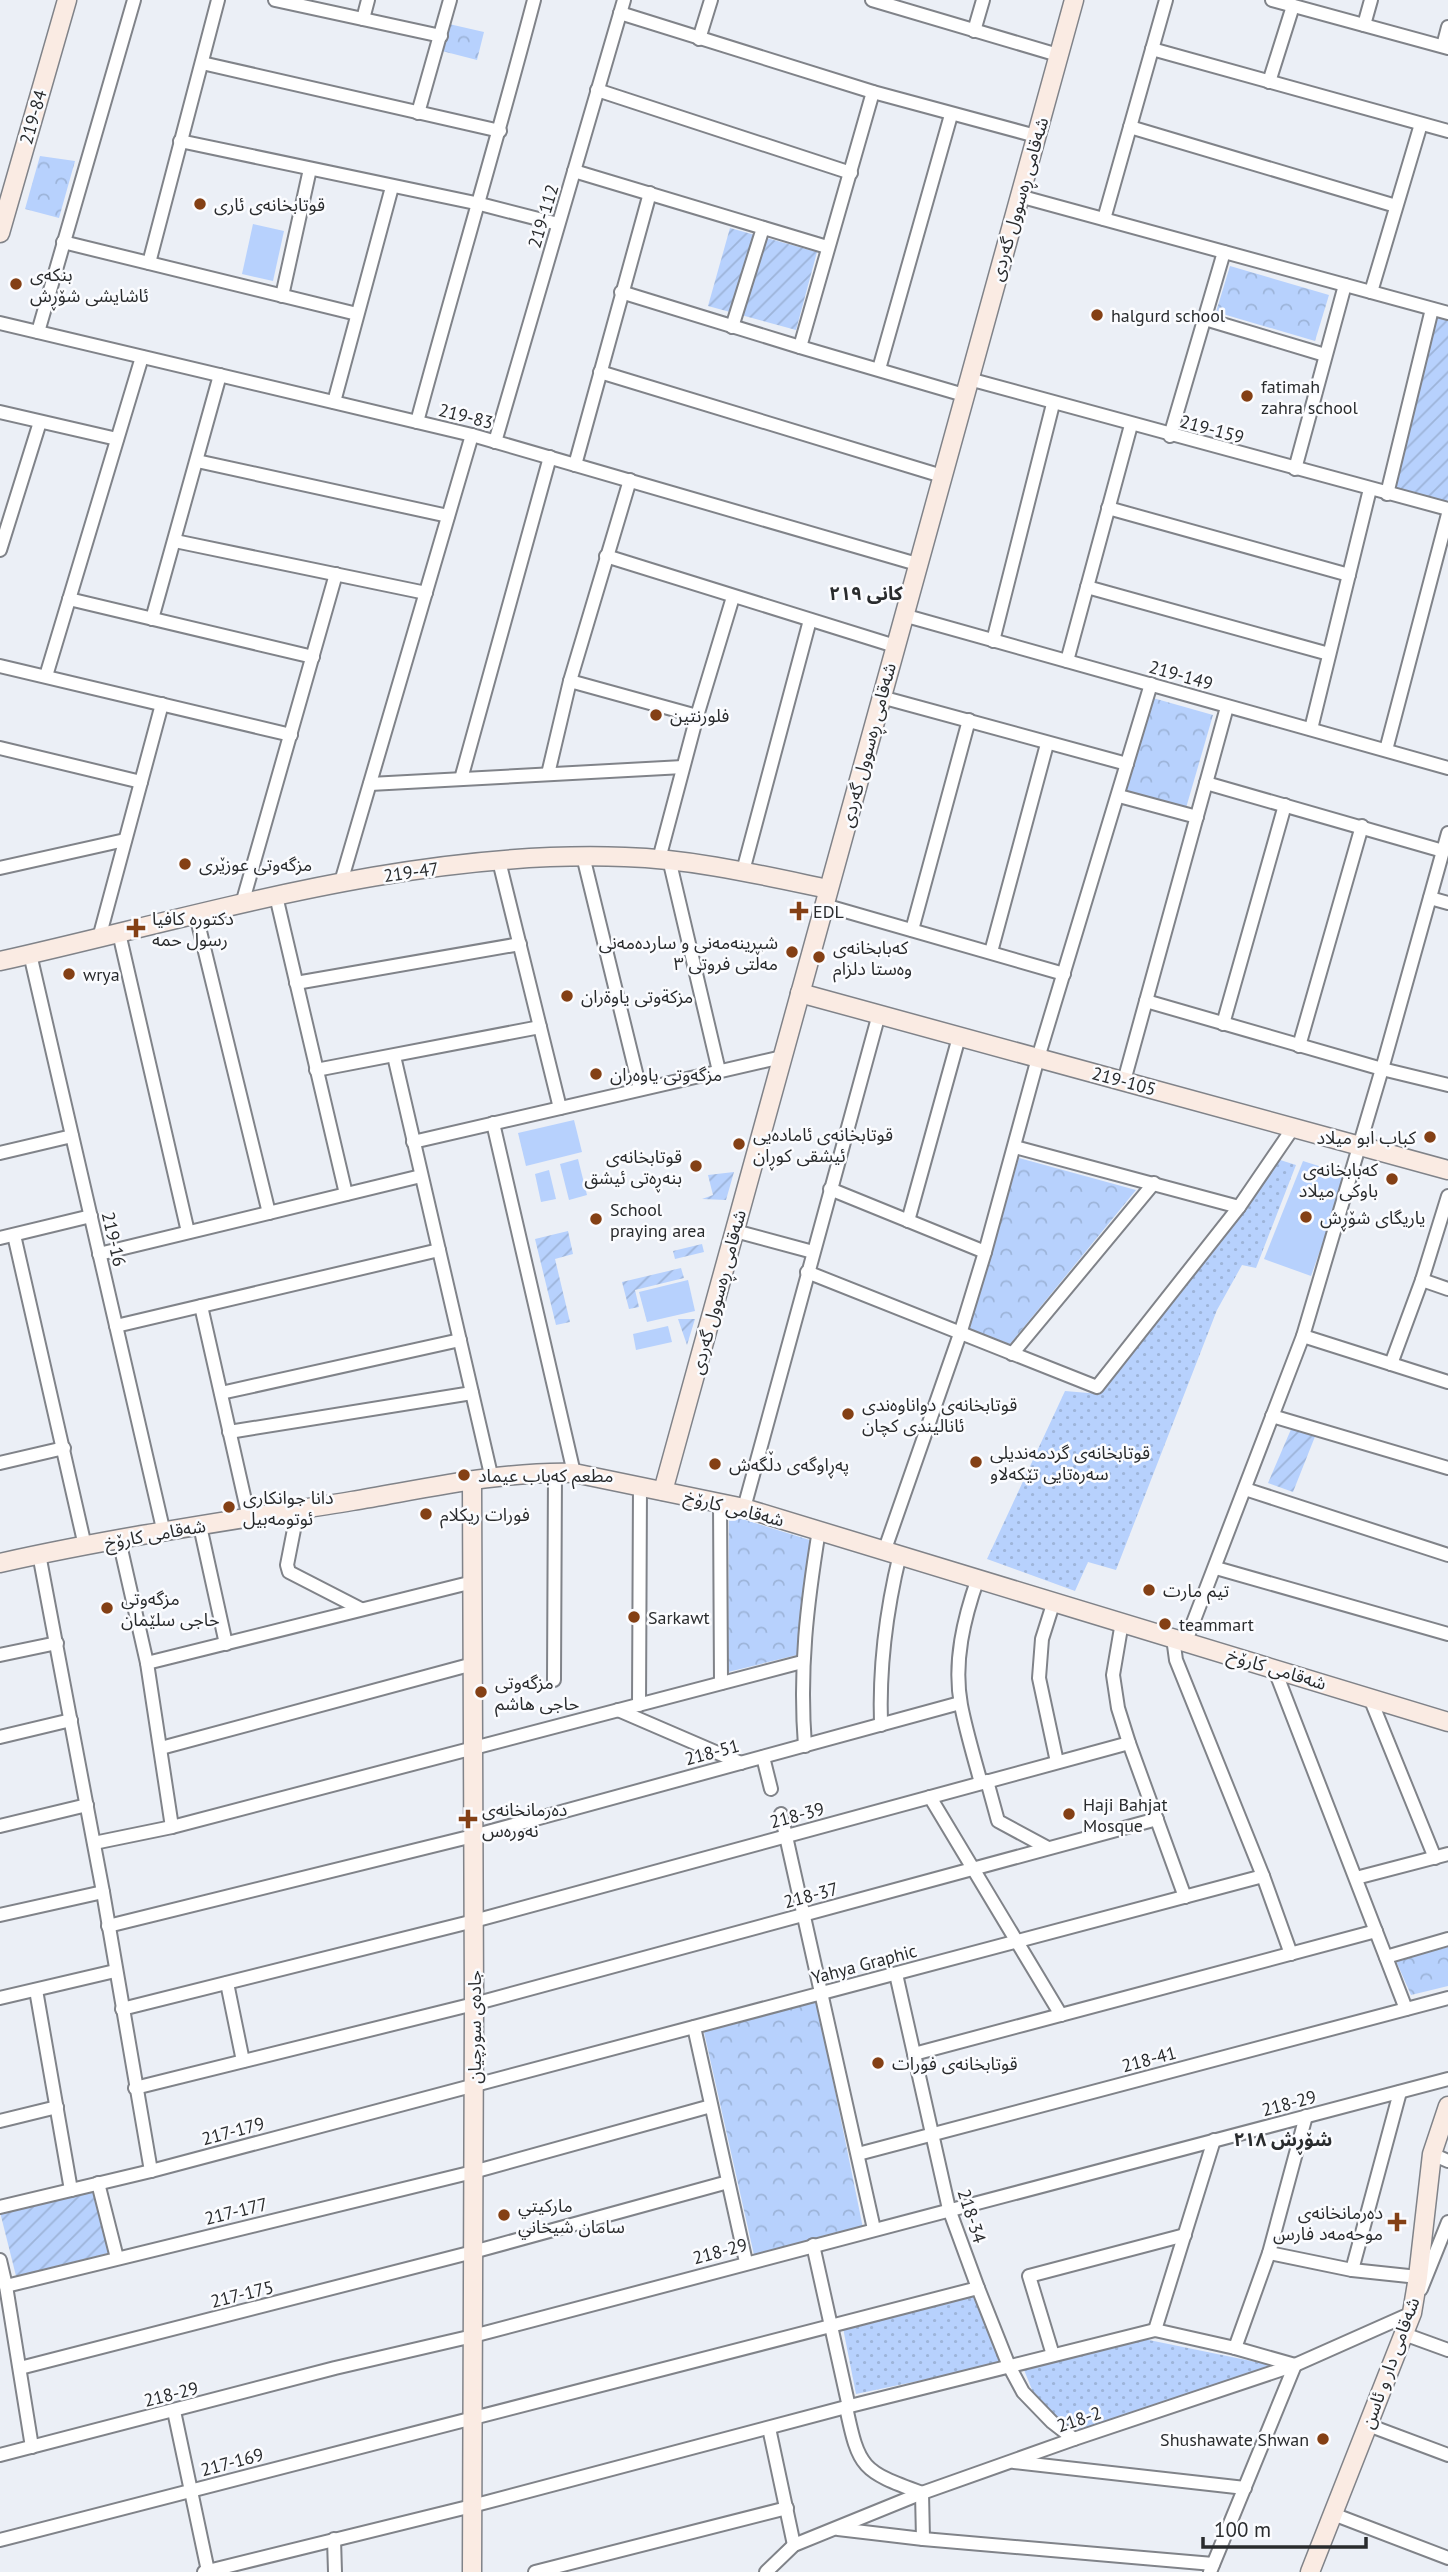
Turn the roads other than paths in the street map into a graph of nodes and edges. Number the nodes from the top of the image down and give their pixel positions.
1 (67, 0) edge
2 (134, 0) edge
3 (218, 0) edge
4 (276, 0) edge
5 (368, 0) edge
6 (450, 0) edge
7 (534, 0) edge
8 (624, 0) edge
9 (711, 0) edge
10 (872, 0) edge
11 (983, 0) edge
12 (1074, 0) edge
13 (1166, 0) edge
14 (1371, 0) edge
15 (1284, 2) edge
16 (620, 13) junction
17 (363, 19) junction
18 (1364, 25) junction
19 (1448, 27) edge
20 (974, 31) junction
21 (441, 36) junction
22 (699, 39) junction
23 (1445, 47) edge
24 (1152, 49) junction
25 (1058, 55) junction
26 (202, 63) junction
27 (1269, 82) junction
28 (597, 90) junction
29 (873, 92) junction
30 (418, 113) junction
31 (951, 115) junction
32 (1421, 124) junction
33 (1130, 127) junction
34 (499, 131) junction
35 (1448, 131) edge
36 (1036, 136) junction
37 (180, 141) junction
38 (310, 169) junction
39 (574, 171) junction
40 (850, 173) junction
41 (392, 187) junction
42 (650, 193) junction
43 (1019, 196) junction
44 (480, 204) junction
45 (1396, 206) junction
46 (1104, 219) junction
47 (558, 224) junction
48 (763, 228) junction
49 (0, 233) edge
50 (63, 242) junction
51 (827, 247) junction
52 (1224, 252) junction
53 (149, 263) junction
54 (1345, 285) junction
55 (621, 292) junction
56 (1371, 292) junction
57 (282, 296) junction
58 (1432, 309) junction
59 (1448, 313) edge
60 (357, 314) junction
61 (1205, 319) junction
62 (0, 323) edge
63 (732, 327) junction
64 (38, 332) junction
65 (800, 347) junction
66 (1325, 355) junction
67 (142, 357) junction
68 (879, 369) junction
69 (600, 372) junction
70 (220, 375) junction
71 (967, 387) junction
72 (334, 402) junction
73 (1053, 404) junction
74 (0, 412) edge
75 (40, 422) junction
76 (417, 422) junction
77 (1131, 425) junction
78 (472, 435) junction
79 (1170, 436) junction
80 (117, 439) junction
81 (495, 442) junction
82 (550, 457) junction
83 (197, 461) junction
84 (575, 464) junction
85 (1295, 469) junction
86 (942, 477) junction
87 (630, 480) junction
88 (1370, 489) junction
89 (1387, 494) junction
90 (1108, 508) junction
91 (1448, 512) edge
92 (448, 516) junction
93 (175, 541) junction
94 (0, 551) edge
95 (606, 556) junction
96 (917, 564) junction
97 (336, 575) junction
98 (1349, 575) junction
99 (1087, 587) junction
100 (426, 593) junction
101 (733, 597) junction
102 (69, 599) junction
103 (904, 615) junction
104 (152, 619) junction
105 (810, 620) junction
106 (993, 640) junction
107 (895, 646) junction
108 (1329, 654) junction
109 (313, 657) junction
110 (1067, 661) junction
111 (0, 666) edge
112 (46, 676) junction
113 (570, 681) junction
114 (1151, 684) junction
115 (881, 697) junction
116 (162, 704) junction
117 (1227, 707) junction
118 (697, 716) junction
119 (969, 720) junction
120 (1311, 729) junction
121 (290, 735) junction
122 (1047, 744) junction
123 (0, 748) edge
124 (1386, 750) junction
125 (1127, 764) junction
126 (684, 767) junction
127 (1448, 768) edge
128 (548, 774) junction
129 (461, 779) junction
130 (141, 782) junction
131 (1206, 783) junction
132 (370, 784) junction
133 (1119, 796) junction
134 (1285, 806) junction
135 (1197, 817) junction
136 (1362, 826) junction
137 (1448, 833) edge
138 (125, 840) junction
139 (1443, 851) junction
140 (583, 856) junction
141 (664, 859) junction
142 (499, 861) junction
143 (0, 868) edge
144 (743, 871) junction
145 (341, 882) junction
146 (276, 897) junction
147 (826, 897) junction
148 (1430, 898) junction
149 (1448, 903) edge
150 (242, 904) junction
151 (196, 915) junction
152 (912, 930) junction
153 (119, 933) junction
154 (99, 938) junction
155 (520, 944) junction
156 (991, 952) junction
157 (30, 954) junction
158 (0, 961) edge
159 (1064, 974) junction
160 (296, 983) junction
161 (800, 993) junction
162 (1146, 1001) junction
163 (879, 1014) junction
164 (1223, 1024) junction
165 (541, 1027) junction
166 (960, 1037) junction
167 (1299, 1046) junction
168 (394, 1056) junction
169 (782, 1057) junction
170 (1038, 1058) junction
171 (1382, 1069) junction
172 (316, 1070) junction
173 (719, 1071) junction
174 (1124, 1081) junction
175 (1448, 1085) edge
176 (640, 1089) junction
177 (560, 1108) junction
178 (493, 1123) junction
179 (1293, 1128) junction
180 (72, 1136) junction
181 (413, 1142) junction
182 (1359, 1146) junction
183 (1015, 1147) junction
184 (0, 1153) edge
185 (1448, 1170) edge
186 (421, 1176) junction
187 (1154, 1182) junction
188 (830, 1189) junction
189 (346, 1194) junction
190 (1448, 1196) edge
191 (1239, 1206) junction
192 (269, 1213) junction
193 (91, 1216) junction
194 (908, 1221) junction
195 (735, 1231) junction
196 (188, 1232) junction
197 (14, 1235) junction
198 (0, 1238) edge
199 (439, 1250) junction
200 (813, 1252) junction
201 (985, 1252) junction
202 (99, 1254) junction
203 (807, 1272) junction
204 (1422, 1280) junction
205 (1448, 1289) edge
206 (201, 1306) junction
207 (116, 1326) junction
208 (960, 1334) junction
209 (1303, 1336) junction
210 (460, 1340) junction
211 (1013, 1354) junction
212 (1391, 1364) junction
213 (1448, 1382) edge
214 (220, 1393) junction
215 (472, 1393) junction
216 (1272, 1416) junction
217 (229, 1432) junction
218 (64, 1448) junction
219 (0, 1463) edge
220 (1448, 1468) edge
221 (555, 1473) junction
222 (574, 1473) junction
223 (492, 1479) junction
224 (472, 1482) junction
225 (640, 1486) junction
226 (1245, 1489) junction
227 (663, 1491) junction
228 (720, 1502) junction
229 (744, 1508) junction
230 (298, 1509) junction
231 (249, 1518) junction
232 (200, 1527) junction
233 (819, 1530) junction
234 (164, 1532) junction
235 (119, 1540) junction
236 (85, 1546) junction
237 (893, 1552) junction
238 (39, 1554) junction
239 (1448, 1555) edge
240 (0, 1563) edge
241 (1216, 1568) junction
242 (978, 1578) junction
243 (473, 1581) junction
244 (1054, 1601) junction
245 (361, 1609) junction
246 (1122, 1622) junction
247 (1448, 1634) edge
248 (1180, 1639) junction
249 (57, 1643) junction
250 (226, 1644) junction
251 (0, 1656) edge
252 (802, 1662) junction
253 (147, 1663) junction
254 (473, 1664) junction
255 (1274, 1668) junction
256 (554, 1680) dead end
257 (721, 1683) junction
258 (1370, 1698) junction
259 (960, 1703) junction
260 (639, 1705) junction
261 (618, 1710) junction
262 (71, 1720) junction
263 (1448, 1721) edge
264 (881, 1725) junction
265 (0, 1737) edge
266 (1129, 1743) junction
267 (805, 1745) junction
268 (160, 1748) junction
269 (473, 1748) junction
270 (763, 1757) junction
271 (1058, 1762) junction
272 (741, 1763) junction
273 (984, 1782) junction
274 (771, 1789) dead end
275 (930, 1797) junction
276 (87, 1805) junction
277 (780, 1814) dead end
278 (1157, 1819) junction
279 (0, 1826) edge
280 (172, 1827) junction
281 (473, 1836) junction
282 (786, 1836) junction
283 (94, 1843) junction
284 (1048, 1848) junction
285 (1441, 1856) edge
286 (974, 1868) junction
287 (1263, 1876) junction
288 (1356, 1878) junction
289 (103, 1892) junction
290 (1185, 1897) junction
291 (804, 1914) junction
292 (0, 1915) edge
293 (474, 1921) junction
294 (108, 1926) junction
295 (1376, 1931) junction
296 (1448, 1939) edge
297 (1017, 1942) junction
298 (1291, 1954) junction
299 (1386, 1957) junction
300 (115, 1971) junction
301 (896, 1974) junction
302 (227, 1983) junction
303 (36, 1990) junction
304 (821, 1993) junction
305 (0, 1998) edge
306 (1448, 1998) edge
307 (474, 2004) junction
308 (122, 2009) junction
309 (1406, 2009) junction
310 (1060, 2015) junction
311 (694, 2028) junction
312 (914, 2054) junction
313 (243, 2061) junction
314 (1448, 2079) edge
315 (474, 2086) junction
316 (135, 2088) junction
317 (1400, 2092) junction
318 (711, 2106) junction
319 (1448, 2106) edge
320 (57, 2107) junction
321 (1306, 2116) junction
322 (0, 2121) edge
323 (932, 2134) junction
324 (1214, 2140) junction
325 (858, 2154) junction
326 (1440, 2158) edge
327 (151, 2171) junction
328 (474, 2172) junction
329 (728, 2182) junction
330 (99, 2183) junction
331 (71, 2190) junction
332 (0, 2207) edge
333 (949, 2209) junction
334 (1448, 2222) edge
335 (874, 2229) junction
336 (1185, 2235) junction
337 (1445, 2239) edge
338 (813, 2245) junction
339 (473, 2252) junction
340 (1269, 2253) junction
341 (117, 2258) junction
342 (0, 2260) edge
343 (746, 2262) junction
344 (1352, 2270) junction
345 (1418, 2277) junction
346 (6, 2286) junction
347 (978, 2288) junction
348 (5, 2313) edge
349 (1412, 2313) junction
350 (831, 2325) junction
351 (1155, 2330) junction
352 (1404, 2334) junction
353 (473, 2336) junction
354 (1235, 2348) junction
355 (1448, 2350) edge
356 (1053, 2355) junction
357 (1296, 2365) junction
358 (1009, 2366) junction
359 (20, 2368) junction
360 (847, 2407) junction
361 (174, 2411) junction
362 (472, 2417) junction
363 (1368, 2425) junction
364 (769, 2428) junction
365 (1074, 2439) junction
366 (33, 2447) junction
367 (0, 2455) edge
368 (1448, 2455) edge
369 (1011, 2462) junction
370 (1245, 2488) junction
371 (190, 2491) junction
372 (922, 2493) junction
373 (472, 2506) junction
374 (787, 2508) junction
375 (1333, 2514) junction
376 (837, 2529) junction
377 (334, 2539) junction
378 (923, 2539) junction
379 (0, 2540) edge
380 (794, 2545) junction
381 (1448, 2557) edge
382 (1212, 2568) edge
383 (206, 2571) edge
384 (335, 2572) edge
385 (472, 2572) edge
386 (535, 2572) edge
387 (766, 2572) edge
388 (1310, 2572) edge

1 - 49 street, 219-84
2 - 50 street
3 - 26 street
4 - 17 street
5 - 17 street
6 - 21 street
7 - 34 street
8 - 16 street, 219-112
9 - 22 street
10 - 20 street
11 - 20 street
12 - 25 street, شەقامی ڕەسوول گەردی
13 - 24 street
14 - 18 street
15 - 18 street
15 - 27 street
16 - 22 street
16 - 28 street, 219-112
17 - 21 street
18 - 23 street
19 - 23 street
20 - 25 street
21 - 30 street
22 - 29 street
24 - 27 street
24 - 33 street
25 - 36 street, شەقامی ڕەسوول گەردی
26 - 30 street
26 - 37 street
27 - 32 street
28 - 39 street, 219-112
28 - 40 street
29 - 31 street
29 - 40 street
30 - 34 street
31 - 36 street
31 - 68 street
32 - 35 street
32 - 45 street
33 - 45 street
33 - 46 street
34 - 44 street
36 - 43 street, شەقامی ڕەسوول گەردی
37 - 38 street
37 - 53 street
38 - 41 street
38 - 57 street
39 - 42 street
39 - 47 street, 219-112
40 - 51 street
41 - 44 street
41 - 60 street
42 - 48 street
42 - 55 street
43 - 46 street
43 - 71 street, شەقامی ڕەسوول گەردی
44 - 47 street
44 - 76 street
45 - 56 street
46 - 52 street
47 - 81 street, 219-112
48 - 51 street
48 - 63 street
50 - 53 street
50 - 64 street
51 - 65 street
52 - 54 street
52 - 61 street
53 - 57 street
54 - 56 street
54 - 66 street
55 - 63 street, 219-159
55 - 69 street
56 - 58 street
57 - 60 street
58 - 59 street
58 - 89 street
60 - 72 street
61 - 66 street
61 - 79 street
62 - 64 street, 219-83
63 - 65 street, 219-159
64 - 67 street, 219-83
65 - 68 street, 219-159
66 - 85 street
67 - 70 street, 219-83
67 - 80 street
68 - 71 street, 219-159
69 - 84 street
69 - 86 street
70 - 72 street, 219-83
70 - 83 street
71 - 73 street, 219-159
71 - 86 street, شەقامی ڕەسوول گەردی
72 - 76 street, 219-83
73 - 77 street, 219-159
73 - 106 street
74 - 75 street
75 - 80 street
75 - 94 street
76 - 78 street, 219-83
77 - 79 street, 219-159
77 - 90 street
78 - 81 street, 219-83
78 - 92 street
79 - 85 street, 219-159
80 - 102 street
81 - 82 street, 219-83
82 - 84 street, 219-83
82 - 129 street
83 - 92 street
83 - 93 street
84 - 87 street, 219-83
85 - 88 street, 219-159
86 - 96 street, شەقامی ڕەسوول گەردی
87 - 95 street
87 - 96 street, 219-83
88 - 89 street, 219-159
88 - 98 street
89 - 91 street, 219-159
90 - 98 street
90 - 99 street
91 - 124 street
92 - 100 street
93 - 97 street
93 - 104 street
95 - 101 street
95 - 113 street
96 - 103 street, شەقامی ڕەسوول گەردی
97 - 100 street
97 - 109 street
98 - 108 street
99 - 108 street
99 - 110 street
100 - 132 street
101 - 105 street
101 - 118 street
102 - 104 street
102 - 112 street
103 - 106 street, 219-149
103 - 107 street, شەقامی ڕەسوول گەردی
104 - 109 street
105 - 107 street
105 - 144 street
106 - 110 street, 219-149
107 - 115 street, شەقامی ڕەسوول گەردی
108 - 120 street
109 - 121 street
110 - 114 street, 219-149
111 - 112 street
112 - 116 street
113 - 118 street
113 - 128 street
114 - 117 street, 219-149
114 - 125 street
115 - 119 street
115 - 147 street, شەقامی ڕەسوول گەردی
116 - 121 street
116 - 130 street
117 - 120 street, 219-149
117 - 131 street
118 - 126 street
119 - 122 street
119 - 152 street
120 - 124 street, 219-149
121 - 150 street
122 - 125 street
122 - 156 street
123 - 130 street
124 - 127 street, 219-149
125 - 133 street
126 - 128 street
126 - 141 street
128 - 129 street
129 - 132 street
130 - 138 street
131 - 134 street
131 - 135 street
132 - 145 street
133 - 135 street
133 - 159 street
134 - 136 street
134 - 164 street
135 - 162 street
136 - 139 street
136 - 167 street
137 - 139 street
138 - 143 street
138 - 154 street
139 - 148 street
140 - 141 street, 219-47
140 - 142 street, 219-47
140 - 176 street
141 - 144 street, 219-47
141 - 173 street
142 - 145 street, 219-47
142 - 155 street
144 - 147 street, 219-47
145 - 146 street, 219-47
146 - 150 street, 219-47
146 - 160 street
147 - 152 street
147 - 161 street, شەقامی ڕەسوول گەردی
148 - 149 street
148 - 171 street
150 - 151 street, 219-47
151 - 153 street, 219-47
151 - 192 street
152 - 156 street
153 - 154 street, 219-47
153 - 196 street
154 - 157 street, 219-47
155 - 160 street
155 - 165 street
156 - 159 street
157 - 158 street, 219-47
157 - 180 street, 219-16
159 - 170 street
160 - 172 street
161 - 163 street, 219-105
161 - 169 street, شەقامی ڕەسوول گەردی
162 - 164 street
162 - 174 street
163 - 166 street, 219-105
163 - 188 street
164 - 167 street
165 - 168 street
165 - 177 street
166 - 170 street, 219-105
166 - 194 street
167 - 171 street
168 - 172 street
168 - 181 street
169 - 173 street
169 - 195 street, شەقامی ڕەسوول گەردی
170 - 174 street, 219-105
170 - 183 street
171 - 175 street
171 - 182 street
172 - 189 street
173 - 176 street
174 - 179 street, 219-105
176 - 177 street
177 - 178 street
178 - 181 street
178 - 222 street
179 - 182 street, 219-105
179 - 191 street
180 - 184 street
180 - 193 street, 219-16
181 - 186 street
182 - 185 street, 219-105
182 - 209 street
183 - 187 street
183 - 201 street
186 - 189 street
186 - 199 street
187 - 191 street
187 - 211 street
188 - 194 street
188 - 200 street
189 - 192 street
190 - 204 street
191 - 211 street
192 - 196 street
193 - 197 street
193 - 202 street, 219-16
194 - 201 street
195 - 200 street
195 - 227 street, شەقامی ڕەسوول گەردی
196 - 202 street
197 - 198 street
197 - 218 street
199 - 206 street
199 - 210 street
200 - 203 street
201 - 208 street
202 - 207 street, 219-16
203 - 208 street
203 - 229 street
204 - 205 street
204 - 212 street
206 - 207 street
206 - 214 street
207 - 234 street, 219-16
208 - 211 street
208 - 237 street
209 - 212 street
209 - 216 street
210 - 214 street
210 - 215 street
212 - 213 street
214 - 217 street
215 - 217 street
215 - 223 street
216 - 220 street
216 - 226 street
217 - 231 street
218 - 219 street
218 - 236 street
221 - 222 street, شەقامی کارۆخ
221 - 223 street, شەقامی کارۆخ
221 - 256 street
222 - 225 street, شەقامی کارۆخ
223 - 224 street, شەقامی کارۆخ
224 - 230 street, شەقامی کارۆخ
224 - 243 street, جادەی سورچیان
225 - 227 street, شەقامی کارۆخ
225 - 260 street
226 - 239 street
226 - 241 street
227 - 228 street, شەقامی کارۆخ
228 - 229 street, شەقامی کارۆخ
228 - 257 street
229 - 233 street, شەقامی کارۆخ
230 - 231 street, شەقامی کارۆخ
230 - 245 street
231 - 232 street, شەقامی کارۆخ
232 - 234 street, شەقامی کارۆخ
232 - 250 street
233 - 237 street, شەقامی کارۆخ
233 - 252 street
234 - 235 street, شەقامی کارۆخ
235 - 236 street, شەقامی کارۆخ
235 - 253 street
236 - 238 street, شەقامی کارۆخ
237 - 242 street, شەقامی کارۆخ
237 - 264 street
238 - 240 street, شەقامی کارۆخ
238 - 249 street
241 - 247 street
241 - 248 street
242 - 244 street, شەقامی کارۆخ
242 - 259 street
243 - 245 street
243 - 254 street, جادەی سورچیان
244 - 246 street, شەقامی کارۆخ
244 - 271 street
245 - 250 street
246 - 248 street, شەقامی کارۆخ
246 - 266 street
248 - 255 street, شەقامی کارۆخ
248 - 287 street
249 - 251 street
249 - 262 street
250 - 253 street
252 - 257 street
252 - 267 street
253 - 268 street
254 - 268 street
254 - 269 street, جادەی سورچیان
255 - 258 street, شەقامی کارۆخ
255 - 288 street
257 - 260 street
258 - 263 street, شەقامی کارۆخ
258 - 285 street
259 - 264 street, 218-51
259 - 273 street
260 - 261 street
261 - 269 street
261 - 272 street
262 - 265 street
262 - 276 street
264 - 267 street, 218-51
266 - 271 street, 218-39
266 - 278 street
267 - 270 street, 218-51
268 - 280 street
269 - 280 street
269 - 281 street, جادەی سورچیان
270 - 272 street, 218-51
270 - 274 street
271 - 273 street, 218-39
272 - 281 street, 218-51
273 - 275 street, 218-39
273 - 284 street
275 - 282 street, 218-39
275 - 286 street
276 - 279 street
276 - 283 street
277 - 282 street
278 - 284 street, 218-37
278 - 290 street
280 - 283 street
281 - 293 street, جادەی سورچیان
281 - 294 street, 218-51
282 - 291 street
282 - 293 street, 218-39
283 - 289 street
284 - 286 street, 218-37
285 - 288 street
286 - 291 street, 218-37
286 - 297 street
287 - 290 street, Yahya Graphic
287 - 298 street
288 - 295 street
289 - 292 street
289 - 294 street
290 - 297 street, Yahya Graphic
291 - 304 street
291 - 307 street, 218-37
293 - 302 street, 218-39
293 - 307 street, جادەی سورچیان
294 - 300 street
295 - 298 street
295 - 299 street
296 - 299 street
297 - 301 street, Yahya Graphic
297 - 310 street
298 - 310 street
299 - 309 street
300 - 303 street
300 - 308 street
301 - 304 street, Yahya Graphic
301 - 312 street, 218-34
302 - 308 street, 218-39
302 - 313 street
303 - 305 street
303 - 320 street
304 - 311 street, Yahya Graphic
304 - 325 street
306 - 309 street, 218-41
307 - 313 street, 218-37
307 - 315 street, جادەی سورچیان
308 - 316 street
309 - 323 street, 218-41
310 - 312 street
311 - 315 street, Yahya Graphic
311 - 318 street
312 - 323 street, 218-34
313 - 316 street, 218-37
314 - 317 street, 218-29
315 - 327 street, 217-179
315 - 328 street, جادەی سورچیان
316 - 327 street
317 - 321 street, 218-29
317 - 344 street
318 - 328 street, 217-177
318 - 329 street
319 - 326 street, شەقامی دار و ئاسن
320 - 322 street
320 - 331 street
321 - 324 street, 218-29
321 - 340 street
323 - 325 street, 218-41
323 - 333 street, 218-34
324 - 333 street, 218-29
324 - 336 street
325 - 335 street
326 - 345 street, شەقامی دار و ئاسن
327 - 330 street, 217-179
328 - 339 street, جادەی سورچیان
328 - 341 street, 217-177
329 - 339 street, 217-175
329 - 343 street
330 - 331 street, 217-179
330 - 341 street
331 - 332 street, 217-179
333 - 335 street, 218-29
333 - 347 street, 218-34
334 - 337 street
335 - 338 street, 218-29
336 - 351 street
336 - 356 street
337 - 349 street
338 - 343 street, 218-29
338 - 350 street
339 - 353 street, جادەی سورچیان
339 - 359 street, 217-175
340 - 344 street
340 - 354 street
341 - 346 street, 217-177
342 - 346 street
343 - 353 street, 218-29
344 - 345 street
345 - 349 street, شەقامی دار و ئاسن
346 - 348 street
347 - 350 street, 217-169
347 - 358 street, 218-34
348 - 359 street
349 - 352 street, شەقامی دار و ئاسن
349 - 357 street, 218-2
350 - 360 street
350 - 362 street, 217-169
351 - 354 street
351 - 356 street
352 - 355 street
352 - 363 street, شەقامی دار و ئاسن
353 - 361 street, 218-29
353 - 362 street, جادەی سورچیان
354 - 357 street
356 - 358 street
357 - 365 street, 218-2
357 - 370 street
358 - 360 street
358 - 365 street, 218-34
359 - 366 street
360 - 364 street
360 - 372 street
361 - 366 street, 218-29
361 - 371 street
362 - 371 street, 217-169
362 - 373 street, جادەی سورچیان
363 - 368 street
363 - 375 street, شەقامی دار و ئاسن
364 - 373 street
364 - 374 street
365 - 369 street, 218-2
366 - 367 street, 218-29
369 - 370 street
369 - 372 street, 218-2
370 - 382 street
371 - 379 street, 217-169
371 - 383 street
372 - 376 street, 218-2
372 - 378 street
373 - 377 street
373 - 385 street, جادەی سورچیان
374 - 380 street
374 - 386 street
375 - 381 street
375 - 388 street, شەقامی دار و ئاسن
376 - 378 street
376 - 380 street, 218-2
377 - 383 street
377 - 384 street
378 - 382 street
380 - 387 street, 218-2

